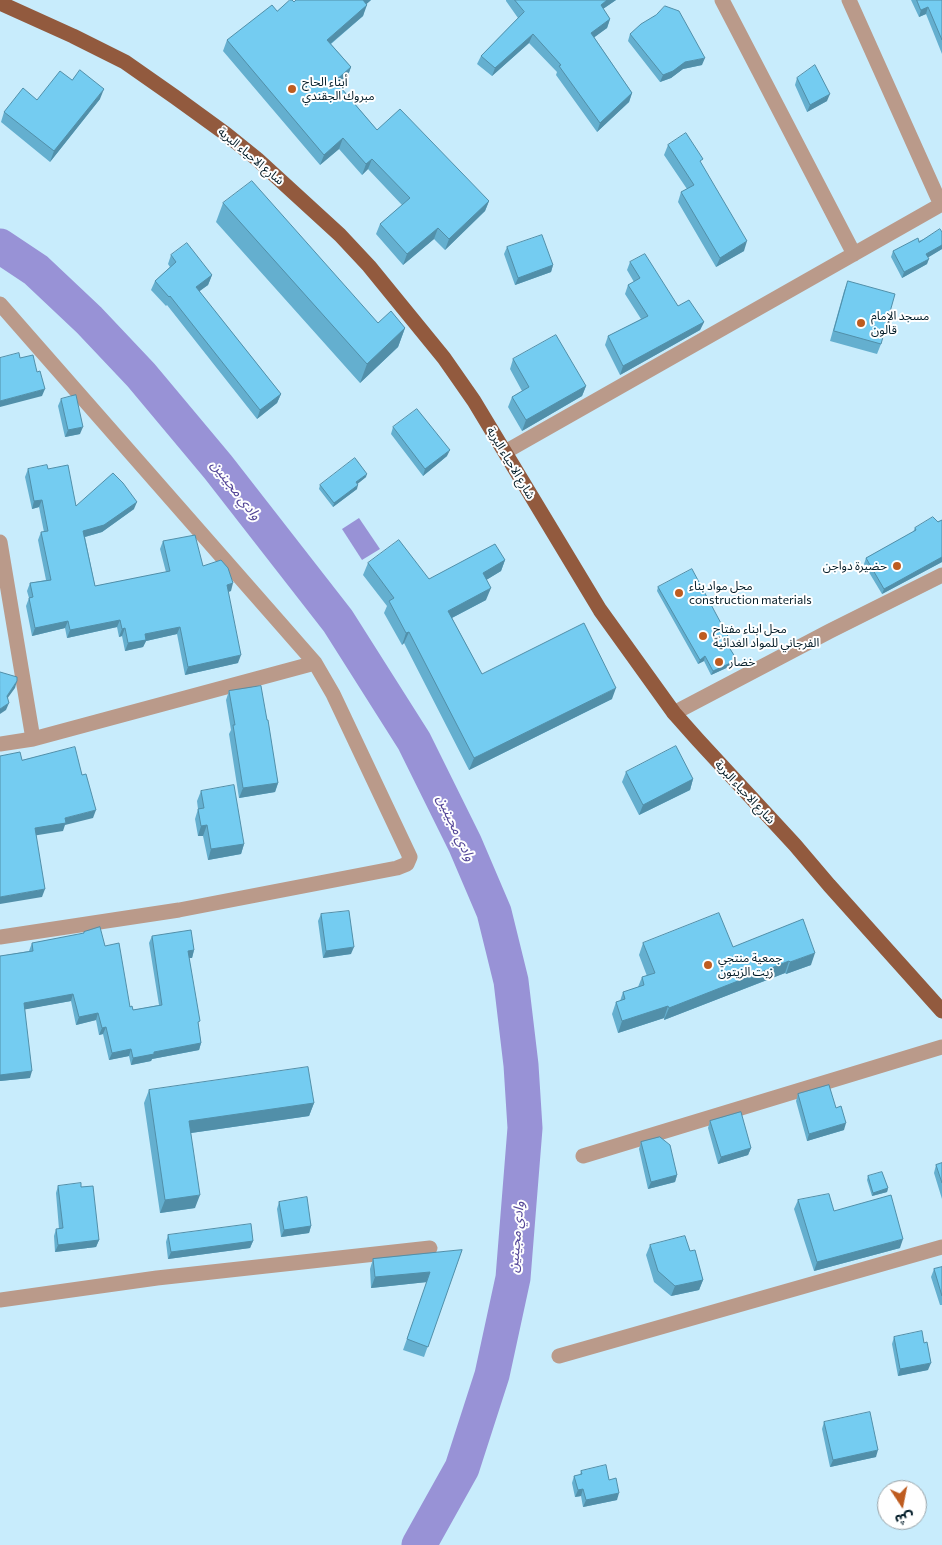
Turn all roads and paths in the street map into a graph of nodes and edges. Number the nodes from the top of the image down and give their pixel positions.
1 (722, 0) edge
2 (849, 0) edge
3 (0, 3) edge
4 (941, 205) edge
5 (854, 254) junction
6 (0, 304) edge
7 (505, 452) junction
8 (0, 542) edge
9 (942, 575) edge
10 (315, 663) junction
11 (674, 713) junction
12 (33, 739) junction
13 (0, 744) edge
14 (0, 937) edge
15 (942, 1012) edge
16 (942, 1047) edge
17 (583, 1156) dead end
18 (942, 1247) edge
19 (430, 1248) dead end
20 (0, 1300) edge
21 (559, 1356) dead end

1 - 5 street
2 - 4 street
3 - 7 main road, شارع الاحياء البرية
4 - 5 street
5 - 7 street
6 - 10 street
7 - 11 main road, شارع الاحياء البرية
8 - 12 street
9 - 11 street
10 - 12 street
10 - 14 street
11 - 15 main road, شارع الاحياء البرية
12 - 13 street
16 - 17 street
18 - 21 street
19 - 20 street

